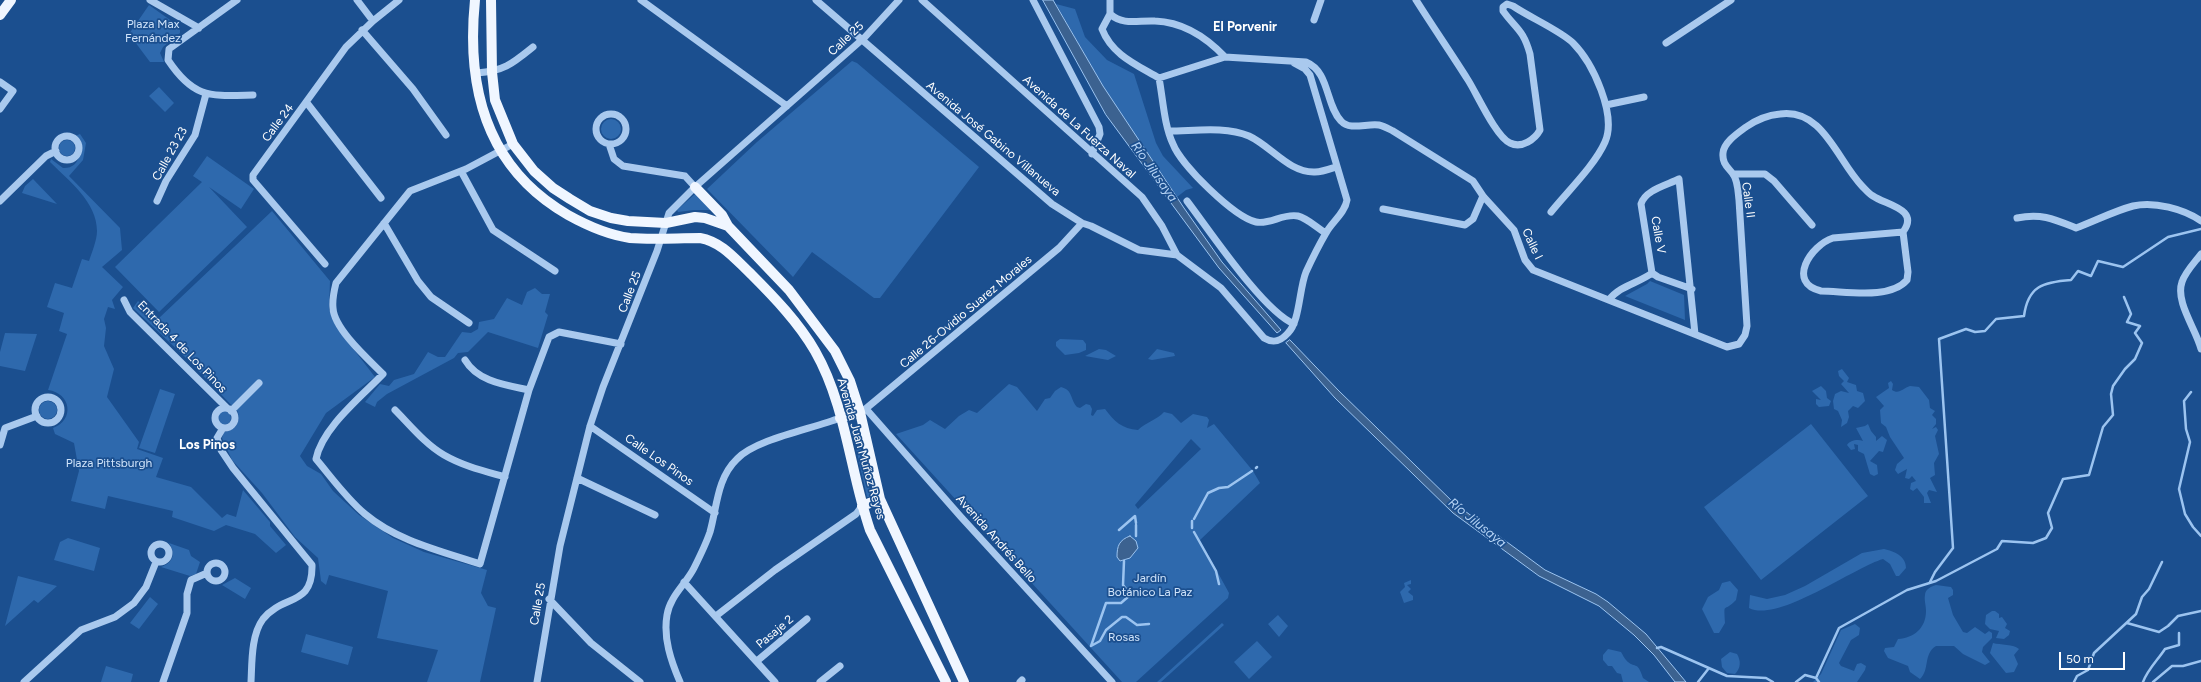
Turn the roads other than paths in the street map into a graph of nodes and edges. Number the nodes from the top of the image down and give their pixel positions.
1 (11, 0) edge
2 (150, 0) edge
3 (237, 0) edge
4 (357, 0) edge
5 (399, 0) edge
6 (475, 0) edge
7 (491, 0) edge
8 (641, 0) edge
9 (816, 0) edge
10 (899, 0) edge
11 (922, 0) edge
12 (1033, 0) edge
13 (1110, 0) edge
14 (1322, 0) edge
15 (1416, 0) edge
16 (1730, 0) edge
17 (1110, 14) junction
18 (0, 15) edge
19 (1314, 20) dead end
20 (373, 21) junction
21 (199, 28) junction
22 (362, 30) junction
23 (862, 40) junction
24 (1666, 43) dead end
25 (533, 47) dead end
26 (1225, 57) junction
27 (1294, 63) junction
28 (492, 72) junction
29 (476, 73) junction
30 (1159, 78) junction
31 (0, 82) edge
32 (206, 94) junction
33 (253, 95) dead end
34 (1644, 97) dead end
35 (307, 103) junction
36 (1606, 105) junction
37 (787, 106) junction
38 (0, 109) edge
39 (1169, 131) junction
40 (446, 135) dead end
41 (513, 144) junction
42 (609, 144) junction
43 (56, 151) dead end
44 (500, 151) junction
45 (1092, 154) junction
46 (1336, 167) junction
47 (463, 170) junction
48 (1733, 174) junction
49 (695, 187) junction
50 (1483, 196) junction
51 (381, 198) dead end
52 (0, 201) edge
53 (157, 201) dead end
54 (1187, 201) dead end
55 (1383, 209) dead end
56 (1551, 212) dead end
57 (2017, 218) dead end
58 (2201, 221) edge
59 (384, 223) junction
60 (666, 223) junction
61 (1082, 223) junction
62 (1812, 225) dead end
63 (728, 226) junction
64 (1903, 232) junction
65 (1326, 233) junction
66 (661, 239) junction
67 (2201, 254) edge
68 (1177, 256) junction
69 (325, 264) dead end
70 (555, 271) dead end
71 (1652, 273) junction
72 (1692, 289) junction
73 (124, 300) dead end
74 (1609, 300) junction
75 (469, 323) dead end
76 (1294, 324) junction
77 (1695, 334) junction
78 (1716, 343) joint
79 (621, 344) junction
80 (2201, 349) edge
81 (465, 360) dead end
82 (259, 383) dead end
83 (529, 390) junction
84 (229, 410) junction
85 (394, 410) dead end
86 (863, 411) junction
87 (37, 416) dead end
88 (840, 418) junction
89 (590, 426) junction
90 (223, 428) junction
91 (0, 445) edge
92 (505, 478) junction
93 (577, 478) junction
94 (880, 499) junction
95 (862, 506) junction
96 (715, 513) junction
97 (655, 515) dead end
98 (156, 562) dead end
99 (207, 573) dead end
100 (684, 582) junction
101 (550, 599) junction
102 (716, 616) junction
103 (807, 619) dead end
104 (757, 661) junction
105 (840, 666) dead end
106 (24, 682) edge
107 (163, 682) edge
108 (251, 682) edge
109 (537, 682) edge
110 (640, 682) edge
111 (680, 682) edge
112 (775, 682) edge
113 (820, 682) edge
114 (946, 682) edge
115 (964, 682) edge
116 (1112, 682) edge

1 - 18 main road
2 - 21 street
3 - 21 street
4 - 20 street
5 - 20 street, Calle 24
6 - 29 main road, Avenida Juan Muñoz Reyes
7 - 28 main road, Avenida Juan Muñoz Reyes
8 - 37 street
9 - 23 street, Avenida José Gabino Villanueva
10 - 23 street, Calle 25
11 - 45 street, Avenida de La Fuerza Naval
12 - 45 street
13 - 17 street
14 - 19 street
15 - 36 street
16 - 24 street
17 - 26 street
17 - 30 street
20 - 22 street, Calle 24
21 - 32 street
22 - 35 street, Calle 24
22 - 40 street
23 - 37 street, Calle 25
23 - 61 street, Avenida José Gabino Villanueva
25 - 28 street
26 - 27 street
26 - 30 street
27 - 46 street, Avenida de La Fuerza Naval
27 - 50 street, Calle I
28 - 29 street
28 - 41 main road, Avenida Juan Muñoz Reyes
29 - 44 main road, Avenida Juan Muñoz Reyes
30 - 39 street
31 - 38 street
32 - 33 street
32 - 53 street, Calle 23 23
34 - 36 street
35 - 51 street
35 - 69 street, Calle 24
36 - 56 street
37 - 49 street, Calle 25
39 - 46 street
39 - 65 street
41 - 44 street
41 - 60 main road, Avenida Juan Muñoz Reyes
42 - 42 street
42 - 49 street
43 - 52 street
44 - 47 street
44 - 66 main road, Avenida Juan Muñoz Reyes
45 - 68 street, Avenida de La Fuerza Naval
46 - 65 street, Avenida de La Fuerza Naval
47 - 59 street
47 - 70 street
48 - 62 street
48 - 64 street, Calle II
48 - 78 street, Calle II
49 - 60 street, Calle 25
49 - 63 main road
50 - 55 street
50 - 74 street, Calle I
54 - 76 street
57 - 58 street
59 - 75 street
59 - 92 street
60 - 63 main road, Avenida Juan Muñoz Reyes
60 - 66 street, Calle 25
61 - 68 street, Avenida José Gabino Villanueva
61 - 86 street, Calle 26-Ovidio Suarez Morales
63 - 86 main road, Avenida Juan Muñoz Reyes
64 - 64 street
65 - 76 street, Avenida de La Fuerza Naval
66 - 79 street, Calle 25
66 - 88 main road, Avenida Juan Muñoz Reyes
67 - 80 street
68 - 76 street, Avenida de La Fuerza Naval
71 - 72 street
71 - 72 street, Calle V
71 - 74 street
72 - 77 street
73 - 84 street, Entrada 4 de Los Pinos
74 - 77 street, Calle I
77 - 78 street, Calle I
79 - 83 street
79 - 89 street, Calle 25
81 - 83 street
82 - 84 street
83 - 92 street
84 - 90 street
84 - 90 street
85 - 92 street
86 - 88 main road
86 - 94 main road, Avenida Juan Muñoz Reyes
86 - 116 street, Avenida Andrés Bello
87 - 91 street
88 - 95 main road, Avenida Juan Muñoz Reyes
88 - 96 street
89 - 93 street, Calle 25
89 - 96 street, Calle Los Pinos
90 - 108 street
93 - 97 street
93 - 101 street, Calle 25
94 - 95 main road
94 - 115 main road, Avenida Juan Muñoz Reyes
95 - 102 street
95 - 114 main road, Avenida Juan Muñoz Reyes
96 - 100 street
98 - 106 street
99 - 107 street
100 - 102 street
100 - 111 street
101 - 109 street, Calle 25
101 - 110 street
102 - 104 street
103 - 104 street, Pasaje 2
104 - 112 street
105 - 113 street

